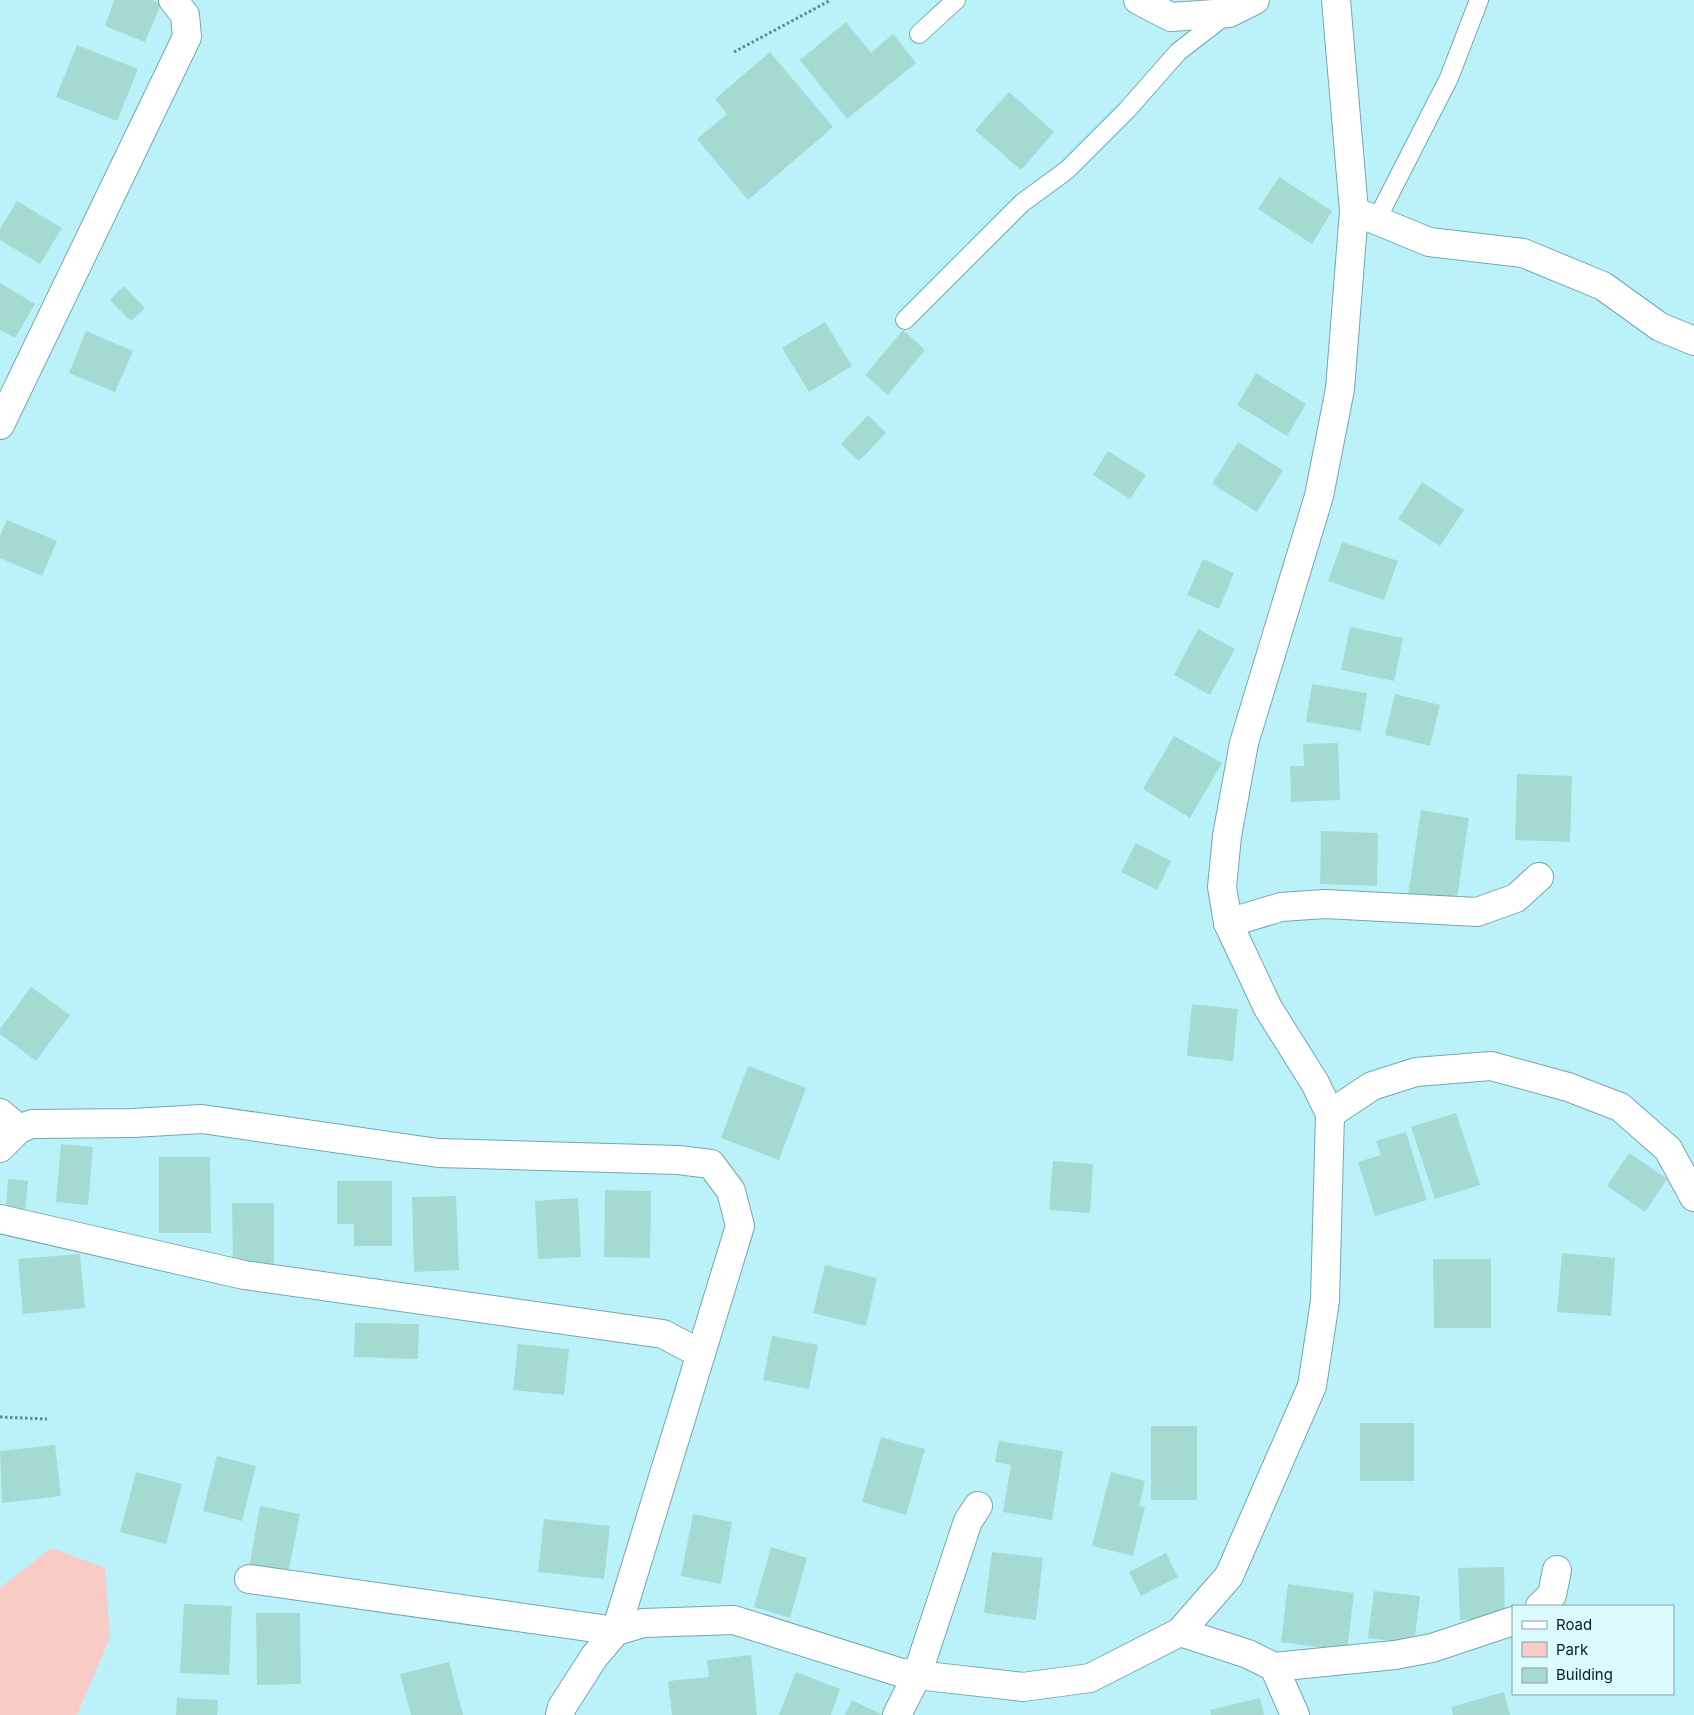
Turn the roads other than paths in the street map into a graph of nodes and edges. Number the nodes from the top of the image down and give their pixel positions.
1 (173, 0) edge
2 (956, 0) edge
3 (1138, 0) edge
4 (1255, 0) edge
5 (1336, 0) edge
6 (1479, 0) edge
7 (1229, 13) junction
8 (919, 34) dead end
9 (1365, 216) junction
10 (904, 320) dead end
11 (1694, 341) edge
12 (0, 425) edge
13 (1539, 877) dead end
14 (1228, 923) junction
15 (1330, 1114) junction
16 (6, 1130) edge
17 (1694, 1196) edge
18 (0, 1219) edge
19 (701, 1354) junction
20 (978, 1506) dead end
21 (1557, 1570) dead end
22 (249, 1579) dead end
23 (1541, 1605) edge
24 (1512, 1621) edge
25 (616, 1631) junction
26 (1180, 1632) junction
27 (1274, 1667) junction
28 (917, 1675) junction
29 (560, 1715) edge
30 (897, 1715) edge
31 (1294, 1715) edge

1 - 12 street
2 - 8 lane
3 - 7 street
4 - 7 street
5 - 9 street
6 - 9 lane
7 - 10 lane
9 - 11 street
9 - 14 street
13 - 14 street
14 - 15 street
15 - 17 street
15 - 26 street
16 - 19 street
18 - 19 street
19 - 25 street
20 - 28 street
21 - 23 street
22 - 25 street
24 - 27 street
25 - 28 street
25 - 29 street
26 - 27 street
26 - 28 street
27 - 31 street
28 - 30 street

